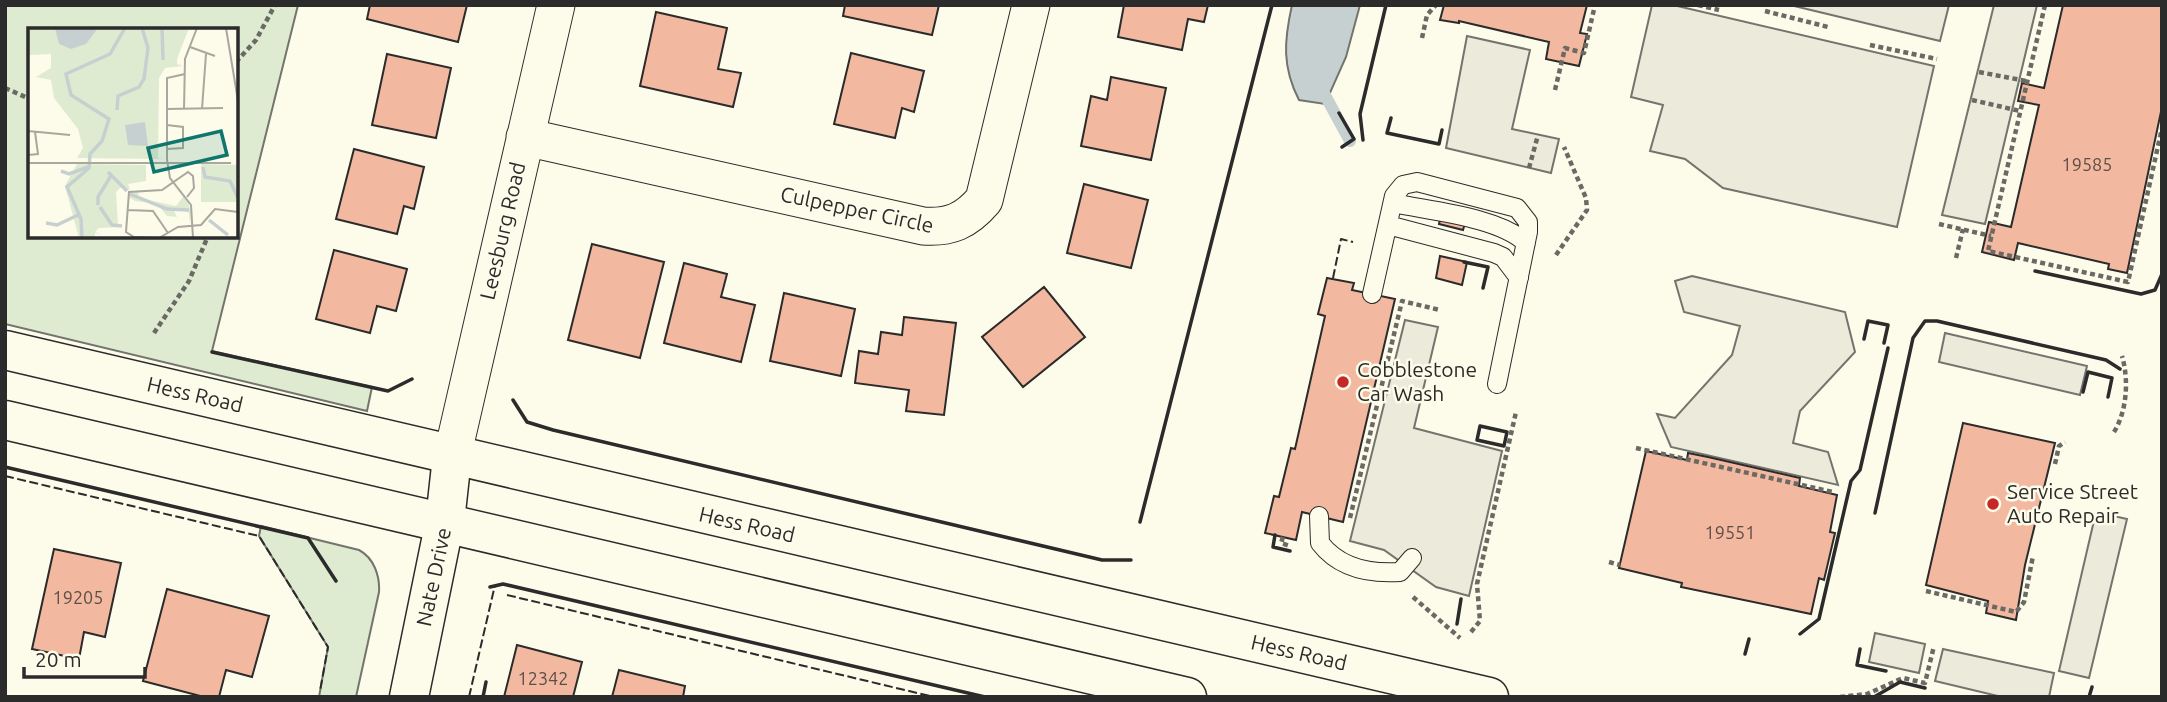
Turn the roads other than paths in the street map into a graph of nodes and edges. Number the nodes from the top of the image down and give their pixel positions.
1 (556, 5) edge
2 (1031, 5) edge
3 (525, 137) junction
4 (1392, 203) junction
5 (1388, 225) junction
6 (1526, 243) junction
7 (1519, 278) junction
8 (1371, 294) dead end
9 (5, 350) edge
10 (1497, 384) dead end
11 (5, 420) edge
12 (452, 457) junction
13 (1319, 516) dead end
14 (445, 521) junction
15 (1412, 558) dead end
16 (409, 697) edge
17 (1187, 697) edge
18 (1489, 697) edge

1 - 3 street, Leesburg Road
2 - 3 street, Culpepper Circle
3 - 12 street, Leesburg Road
4 - 5 lane
4 - 6 lane
4 - 6 lane
5 - 7 lane
5 - 8 lane
6 - 7 lane
7 - 10 lane
9 - 12 main road, Hess Road
11 - 14 main road
12 - 14 main road, Nate Drive
12 - 18 main road, Hess Road
13 - 15 lane
14 - 16 main road, Nate Drive
14 - 17 main road

